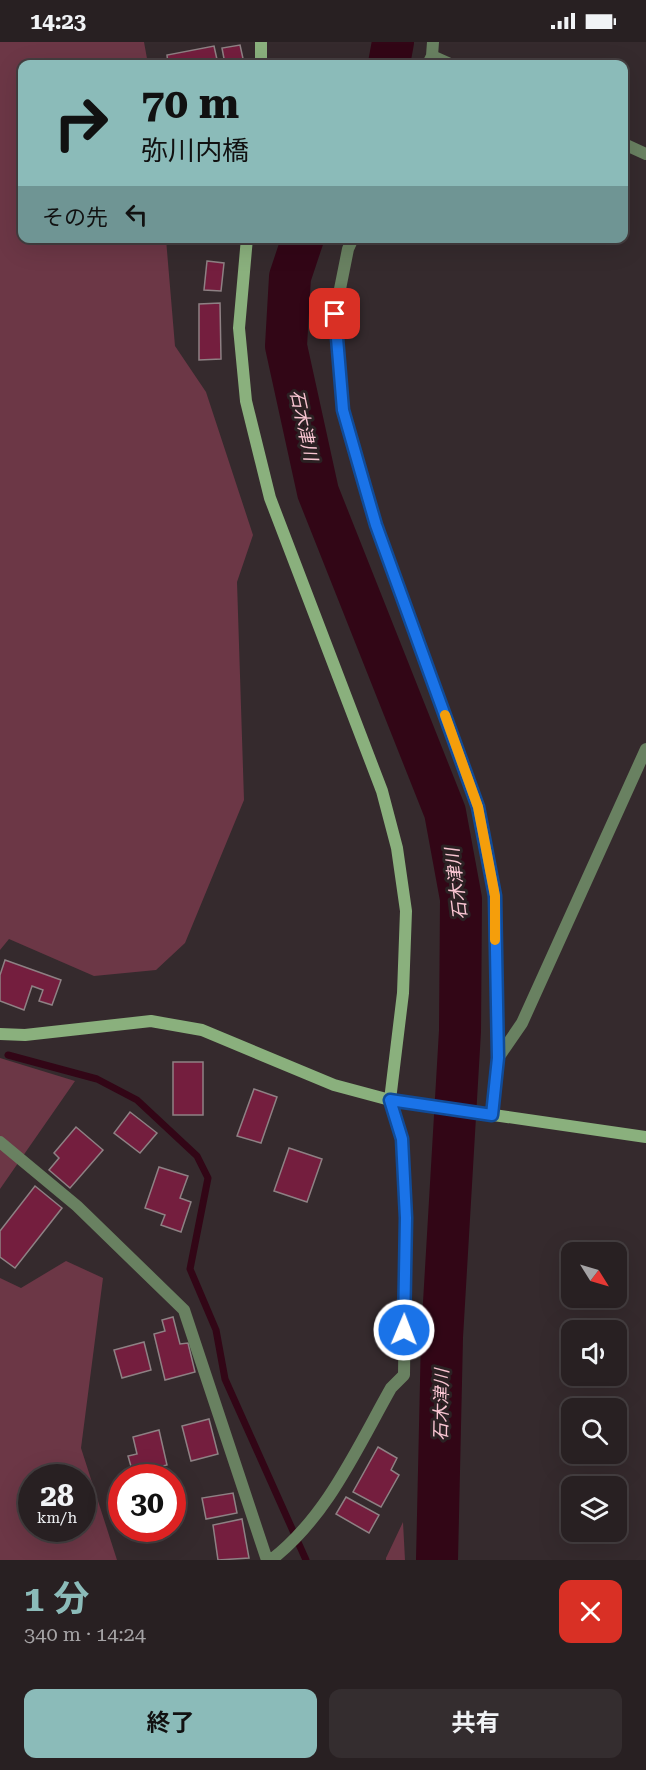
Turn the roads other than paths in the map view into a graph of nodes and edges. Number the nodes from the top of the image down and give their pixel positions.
1 (261, 42) edge
2 (433, 42) edge
3 (261, 60) edge
4 (430, 60) edge
5 (628, 146) edge
6 (646, 154) edge
7 (246, 243) edge
8 (351, 243) edge
9 (646, 749) edge
10 (0, 1034) edge
11 (498, 1058) junction
12 (390, 1100) junction
13 (490, 1114) junction
14 (646, 1137) edge
15 (0, 1142) edge
16 (278, 1556) edge

1 - 3 street
2 - 4 street
5 - 6 street
7 - 12 street
8 - 11 street
9 - 11 street
10 - 12 street
11 - 13 street
12 - 13 street
12 - 16 street
13 - 14 street
15 - 16 street

